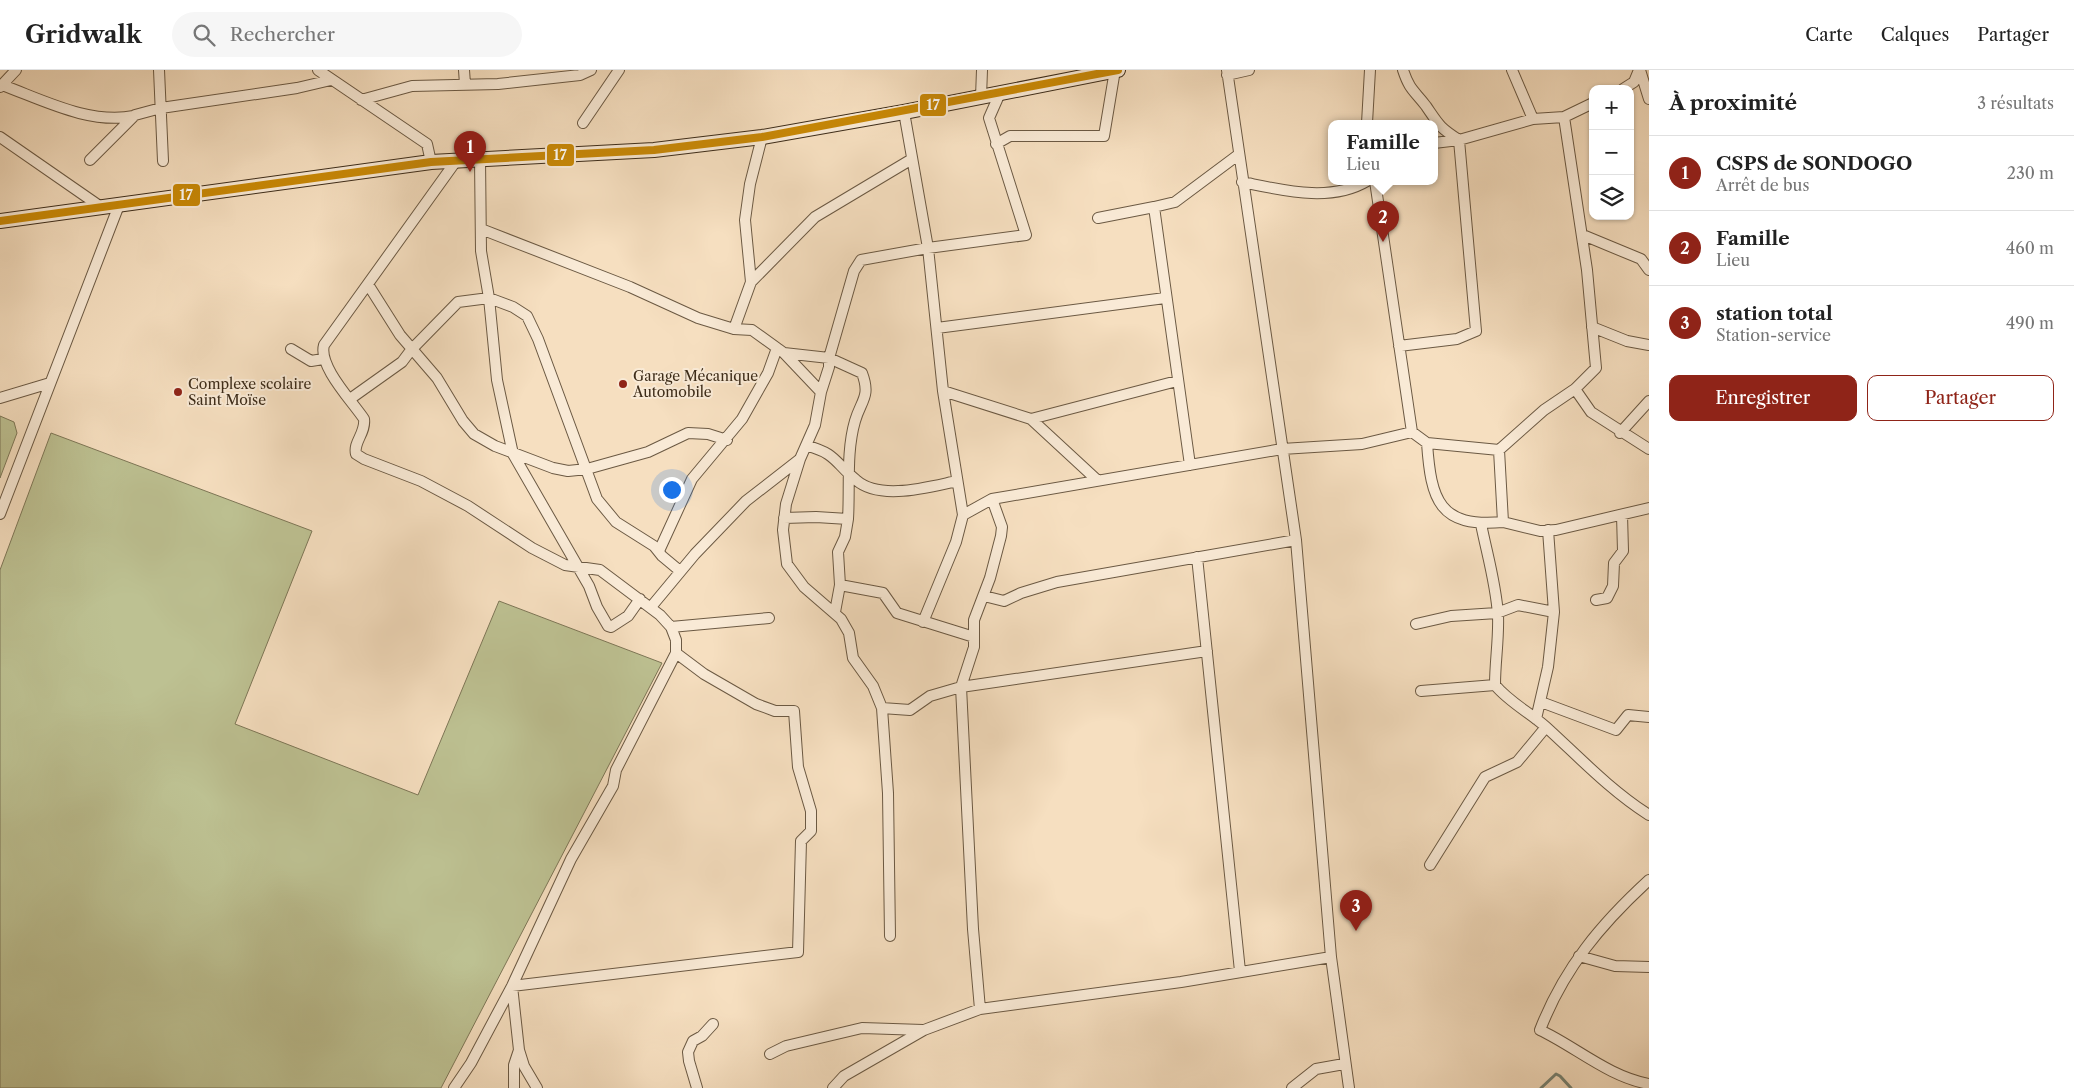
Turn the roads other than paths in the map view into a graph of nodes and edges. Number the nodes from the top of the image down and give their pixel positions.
1 (16, 70) edge
2 (158, 70) edge
3 (318, 70) edge
4 (464, 70) edge
5 (592, 70) edge
6 (619, 70) edge
7 (982, 70) edge
8 (1117, 70) edge
9 (1249, 70) edge
10 (1370, 70) edge
11 (1403, 70) edge
12 (1512, 70) edge
13 (1640, 70) edge
14 (1227, 72) edge
15 (330, 80) junction
16 (465, 84) junction
17 (1629, 85) edge
18 (1, 86) edge
19 (1000, 93) junction
20 (981, 97) junction
21 (1649, 99) edge
22 (361, 100) junction
23 (1589, 105) edge
24 (161, 108) junction
25 (904, 112) junction
26 (136, 115) junction
27 (1564, 117) junction
28 (1532, 119) junction
29 (1366, 120) edge
30 (1434, 120) edge
31 (583, 123) dead end
32 (1438, 124) edge
33 (0, 137) edge
34 (762, 137) junction
35 (1459, 140) junction
36 (1438, 143) edge
37 (996, 144) junction
38 (1238, 155) junction
39 (480, 159) junction
40 (912, 159) junction
41 (90, 160) dead end
42 (163, 161) dead end
43 (456, 161) junction
44 (431, 162) junction
45 (1242, 182) junction
46 (1356, 185) edge
47 (1376, 185) edge
48 (119, 205) junction
49 (101, 207) junction
50 (1154, 207) junction
51 (1098, 218) dead end
52 (0, 221) edge
53 (481, 229) junction
54 (1583, 234) junction
55 (928, 248) junction
56 (1649, 252) edge
57 (1641, 260) junction
58 (1649, 270) edge
59 (751, 282) junction
60 (368, 286) junction
61 (489, 298) junction
62 (1166, 298) junction
63 (1592, 327) junction
64 (937, 328) junction
65 (734, 329) junction
66 (1649, 345) edge
67 (1399, 346) junction
68 (291, 349) dead end
69 (411, 350) junction
70 (780, 351) junction
71 (829, 358) junction
72 (323, 359) junction
73 (1177, 381) junction
74 (50, 383) junction
75 (1575, 390) junction
76 (944, 391) junction
77 (821, 392) junction
78 (0, 398) edge
79 (350, 399) junction
80 (1649, 401) edge
81 (1031, 419) junction
82 (1412, 432) junction
83 (1620, 433) junction
84 (727, 440) junction
85 (1427, 443) junction
86 (807, 446) junction
87 (1282, 449) junction
88 (1649, 449) edge
89 (1499, 450) junction
90 (513, 454) junction
91 (800, 459) junction
92 (1190, 465) junction
93 (587, 469) junction
94 (850, 474) junction
95 (1097, 480) junction
96 (957, 481) junction
97 (992, 500) junction
98 (1649, 508) edge
99 (0, 514) edge
100 (962, 515) junction
101 (1622, 515) junction
102 (784, 518) junction
103 (848, 519) junction
104 (1503, 522) junction
105 (1480, 524) junction
106 (1548, 530) junction
107 (1296, 540) junction
108 (659, 551) junction
109 (1197, 557) junction
110 (578, 568) junction
111 (680, 572) junction
112 (840, 586) junction
113 (984, 596) junction
114 (640, 599) junction
115 (1596, 600) dead end
116 (651, 607) junction
117 (835, 612) junction
118 (1554, 612) junction
119 (1498, 613) junction
120 (769, 618) dead end
121 (923, 622) junction
122 (1416, 624) dead end
123 (671, 627) junction
124 (974, 637) junction
125 (1206, 651) junction
126 (676, 653) junction
127 (1495, 684) junction
128 (961, 686) junction
129 (1421, 691) dead end
130 (1541, 702) junction
131 (882, 708) junction
132 (1649, 717) edge
133 (1536, 719) junction
134 (1546, 727) junction
135 (1649, 815) edge
136 (1430, 865) dead end
137 (1649, 880) edge
138 (890, 936) dead end
139 (1579, 956) junction
140 (1331, 957) junction
141 (1649, 967) edge
142 (1240, 971) junction
143 (512, 986) junction
144 (980, 1009) junction
145 (713, 1024) dead end
146 (924, 1030) junction
147 (519, 1050) junction
148 (770, 1054) dead end
149 (1344, 1064) junction
150 (1649, 1084) edge
151 (454, 1088) edge
152 (514, 1088) edge
153 (537, 1088) edge
154 (697, 1088) edge
155 (833, 1088) edge
156 (1292, 1088) edge
157 (1349, 1088) edge

1 - 18 street
2 - 24 street
3 - 15 street
4 - 16 street
5 - 16 street
6 - 31 street
7 - 20 street
8 - 19 street
8 - 37 street
9 - 14 street
10 - 29 street
11 - 30 street
12 - 28 street
13 - 17 street
13 - 21 street
14 - 38 street
15 - 22 street
15 - 24 street
16 - 22 street
18 - 26 street
19 - 20 street
19 - 37 street
20 - 25 street
22 - 44 street
23 - 27 street
24 - 26 street
24 - 42 street
25 - 34 street
25 - 40 street
26 - 41 street
27 - 28 street
27 - 54 street
28 - 35 street
32 - 35 street
33 - 49 street
34 - 39 street
34 - 59 street
35 - 36 street
35 - 67 street
37 - 55 street
38 - 45 street
38 - 50 street
39 - 43 street
39 - 53 street
40 - 55 street
40 - 59 street
43 - 44 street
43 - 60 street
44 - 48 street
45 - 46 street
45 - 87 street
47 - 67 street
48 - 49 street
48 - 74 street
49 - 52 street
50 - 51 street
50 - 62 street
53 - 61 street
53 - 65 street
54 - 57 street
54 - 63 street
55 - 64 street
55 - 71 street
56 - 57 street
57 - 58 street
59 - 65 street
60 - 69 street
60 - 72 street
61 - 69 street
61 - 90 street
61 - 93 street
62 - 64 street
62 - 73 street
63 - 66 street
63 - 75 street
64 - 76 street
65 - 70 street
67 - 82 street
68 - 72 street
69 - 79 street
69 - 90 street
70 - 71 street
70 - 77 street
70 - 84 street
71 - 77 street
71 - 94 street
72 - 79 street
73 - 81 street
73 - 92 street
74 - 78 street
74 - 99 street
75 - 83 street
75 - 89 street
76 - 81 street
76 - 96 street
77 - 86 street
79 - 110 street
80 - 83 street
81 - 95 street
82 - 85 street
82 - 87 street
83 - 88 street
84 - 93 street
84 - 108 street
85 - 89 street
85 - 105 street
86 - 91 street
86 - 94 street
87 - 92 street
87 - 107 street
89 - 104 street
90 - 93 street
90 - 110 street
91 - 102 street
91 - 111 street
92 - 95 street
93 - 108 street
94 - 96 street
94 - 103 street
95 - 97 street
96 - 100 street
97 - 100 street
97 - 113 street
98 - 101 street
100 - 121 street
101 - 106 street
101 - 115 street
102 - 103 street
102 - 117 street
103 - 112 street
104 - 105 street
104 - 106 street
105 - 119 street
106 - 118 street
107 - 109 street
107 - 140 street
108 - 111 street
109 - 113 street
109 - 125 street
110 - 114 street
110 - 114 street
111 - 116 street
112 - 117 street
112 - 121 street
113 - 124 street
114 - 116 street
116 - 123 street
117 - 131 street
118 - 119 street
118 - 130 street
119 - 122 street
119 - 127 street
120 - 123 street
121 - 124 street
123 - 126 street
124 - 128 street
125 - 128 street
125 - 142 street
126 - 143 street
126 - 143 street
127 - 129 street
127 - 133 street
128 - 131 street
128 - 144 street
130 - 132 street
130 - 133 street
131 - 138 street
133 - 134 street
134 - 135 street
134 - 136 street
137 - 139 street
139 - 141 street
139 - 150 street
140 - 142 street
140 - 149 street
142 - 144 street
143 - 147 street
143 - 151 street
144 - 146 street
145 - 154 street
146 - 148 street
146 - 155 street
147 - 152 street
147 - 153 street
149 - 156 street
149 - 157 street

